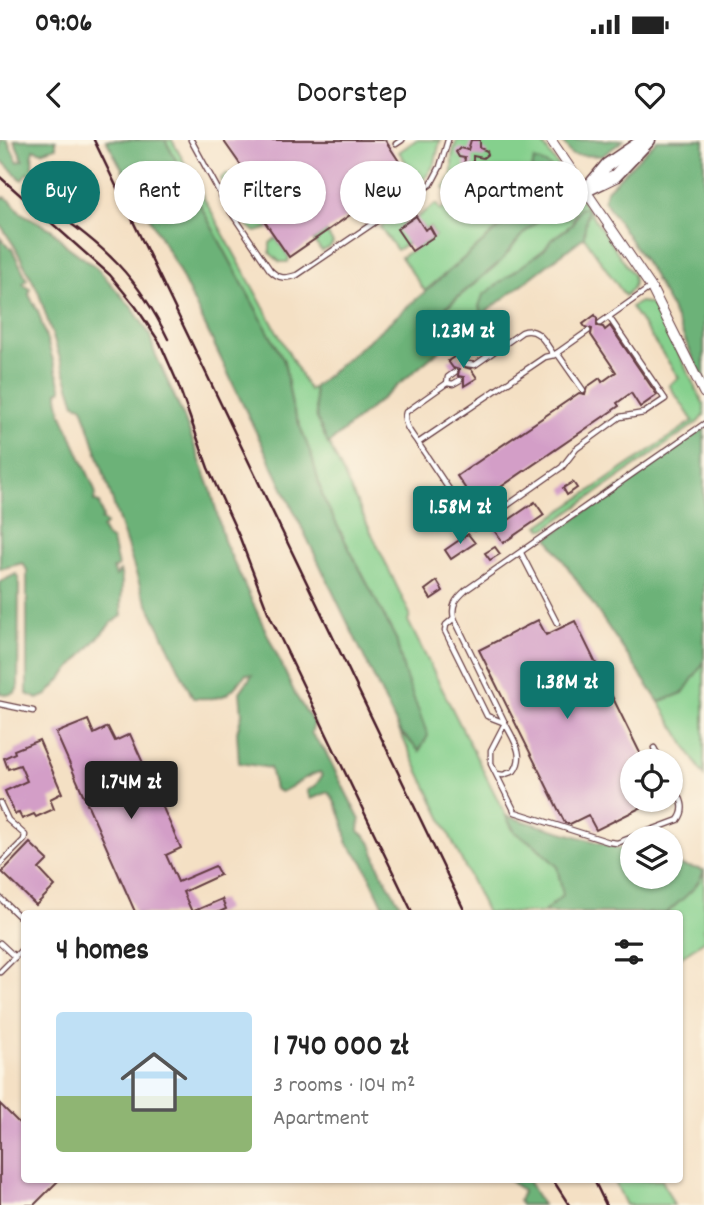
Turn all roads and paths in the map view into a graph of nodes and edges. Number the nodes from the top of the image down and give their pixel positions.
1 (191, 140) edge
2 (401, 140) edge
3 (448, 140) edge
4 (551, 140) edge
5 (647, 140) edge
6 (396, 144) dead end
7 (566, 161) edge
8 (588, 187) edge
9 (588, 192) edge
10 (651, 287) junction
11 (609, 317) junction
12 (600, 323) dead end
13 (588, 331) dead end
14 (556, 354) junction
15 (467, 364) dead end
16 (475, 365) junction
17 (455, 372) dead end
18 (472, 372) dead end
19 (460, 380) dead end
20 (447, 383) junction
21 (583, 390) dead end
22 (704, 393) edge
23 (704, 424) edge
24 (418, 443) junction
25 (521, 553) junction
26 (454, 618) junction
27 (557, 623) dead end
28 (491, 694) junction
29 (479, 699) junction
30 (0, 704) edge
31 (33, 711) dead end
32 (505, 723) junction
33 (496, 774) junction
34 (0, 803) edge
35 (682, 812) edge
36 (0, 864) edge
37 (0, 898) edge
38 (21, 918) edge
39 (0, 943) edge
40 (21, 950) edge
41 (15, 957) junction
42 (0, 972) edge

1 - 3 lane
2 - 6 lane
4 - 7 street
5 - 8 street
9 - 10 street
10 - 11 lane
10 - 22 street
11 - 12 lane
11 - 24 lane
13 - 14 lane
14 - 16 lane
14 - 21 lane
14 - 24 lane
15 - 16 lane
16 - 18 lane
17 - 20 lane
19 - 20 lane
20 - 24 lane
23 - 25 lane
25 - 26 lane
25 - 27 lane
26 - 28 lane
26 - 29 lane
28 - 29 lane
28 - 32 lane
29 - 32 lane
30 - 31 lane
32 - 33 lane
32 - 33 lane
33 - 35 lane
34 - 36 lane
37 - 38 lane
39 - 41 lane
40 - 41 lane
41 - 42 lane

